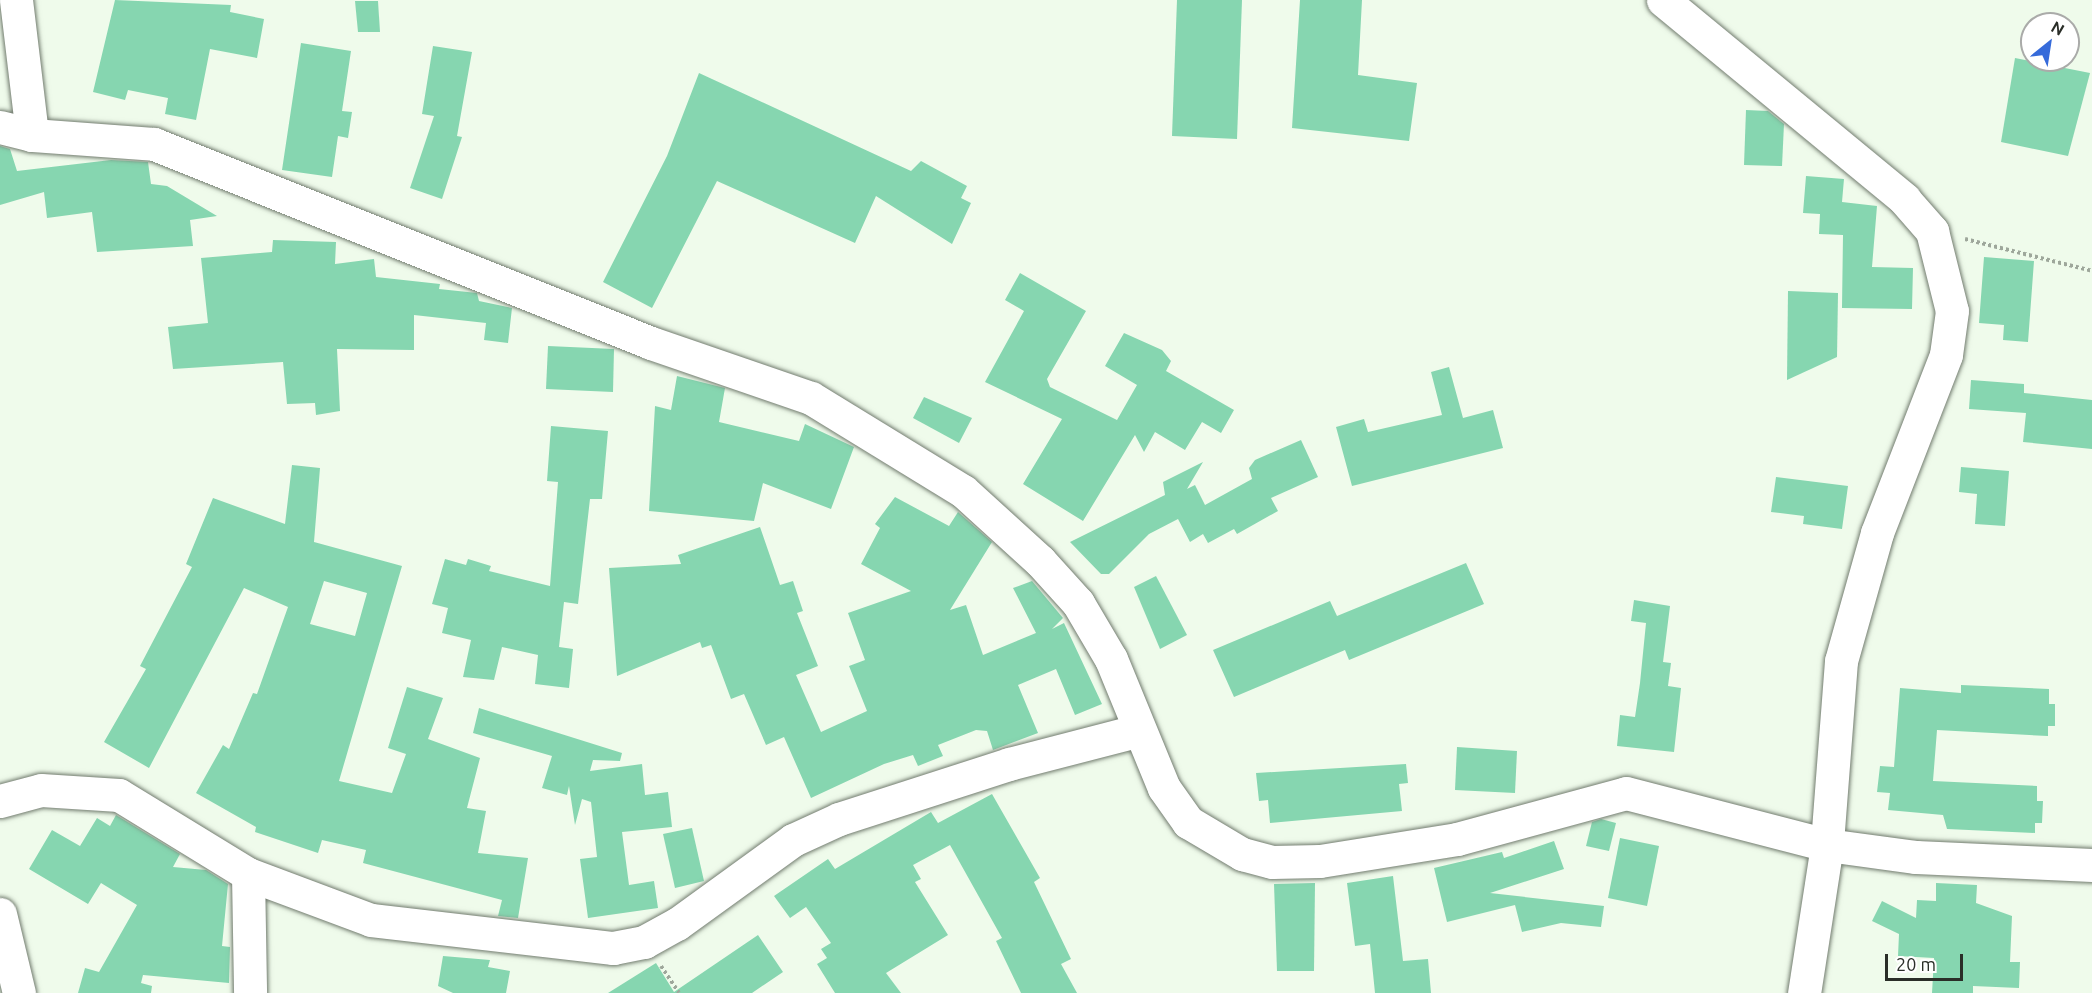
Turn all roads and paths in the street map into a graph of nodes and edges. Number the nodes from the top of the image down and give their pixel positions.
1 (16, 0) edge
2 (1663, 0) edge
3 (0, 127) edge
4 (32, 135) junction
5 (1932, 231) junction
6 (2092, 271) edge
7 (1137, 730) junction
8 (0, 801) edge
9 (1827, 845) junction
10 (2092, 865) edge
11 (248, 874) junction
12 (0, 914) edge
13 (19, 993) edge
14 (250, 993) edge
15 (1804, 993) edge

1 - 4 street
2 - 5 street
3 - 4 street
4 - 7 street
5 - 6 path
5 - 9 street
7 - 9 street
7 - 11 street
8 - 11 street
9 - 10 street
9 - 15 street
11 - 14 street
12 - 13 street

